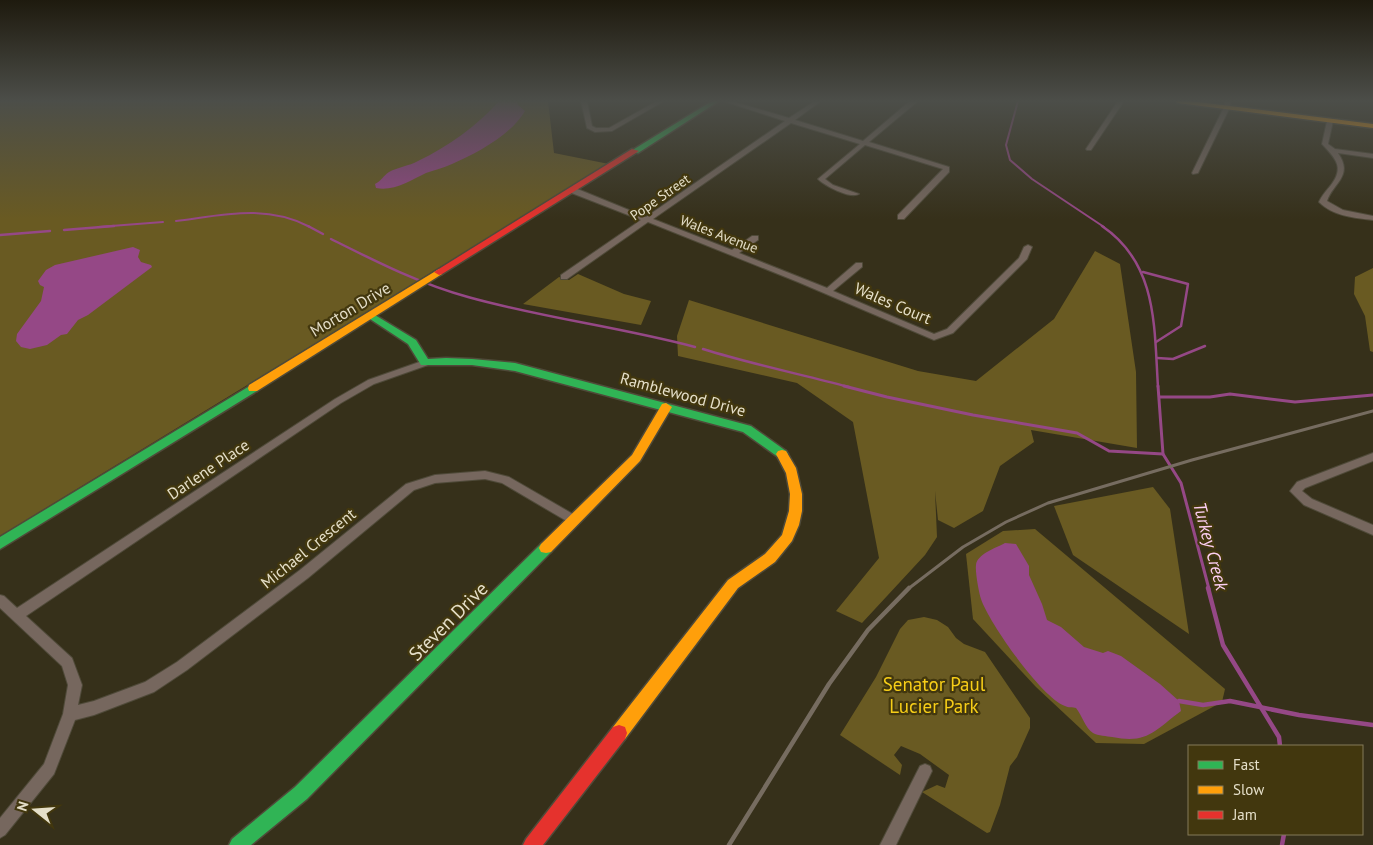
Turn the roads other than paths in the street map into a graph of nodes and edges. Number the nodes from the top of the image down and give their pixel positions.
1 (651, 140) edge
2 (761, 140) edge
3 (861, 140) edge
4 (1095, 140) edge
5 (1210, 140) edge
6 (1327, 140) edge
7 (866, 142) junction
8 (1089, 149) dead end
9 (1335, 152) junction
10 (1373, 156) edge
11 (1195, 173) dead end
12 (572, 190) junction
13 (855, 194) dead end
14 (901, 217) dead end
15 (1373, 218) edge
16 (648, 220) junction
17 (754, 238) dead end
18 (1028, 247) dead end
19 (732, 254) junction
20 (859, 265) dead end
21 (564, 277) dead end
22 (801, 280) joint
23 (827, 292) junction
24 (370, 315) junction
25 (425, 362) junction
26 (666, 408) junction
27 (1373, 457) edge
28 (574, 520) junction
29 (1373, 530) edge
30 (0, 544) edge
31 (0, 600) edge
32 (16, 616) junction
33 (70, 714) junction
34 (925, 771) dead end
35 (0, 830) edge
36 (238, 845) edge
37 (532, 845) edge
38 (888, 845) edge

1 - 12 street, Morton Drive
2 - 16 street, Pope Street
3 - 7 street
4 - 8 street
5 - 11 street
6 - 9 street
7 - 13 street
7 - 14 street
9 - 10 street
9 - 15 street
12 - 16 street, Wales Avenue
12 - 24 street, Morton Drive
16 - 19 street, Wales Avenue
16 - 21 street, Pope Street
17 - 19 street
18 - 23 street, Wales Court
19 - 22 street, Wales Avenue
20 - 23 street
22 - 23 street, Wales Court
24 - 25 street
24 - 30 street, Morton Drive
25 - 26 street, Ramblewood Drive
25 - 32 street, Darlene Place
26 - 28 street, Steven Drive
26 - 37 street, Ramblewood Drive
27 - 29 street
28 - 33 street, Michael Crescent
28 - 36 street, Steven Drive
31 - 32 street
32 - 33 street
33 - 35 street
34 - 38 street

